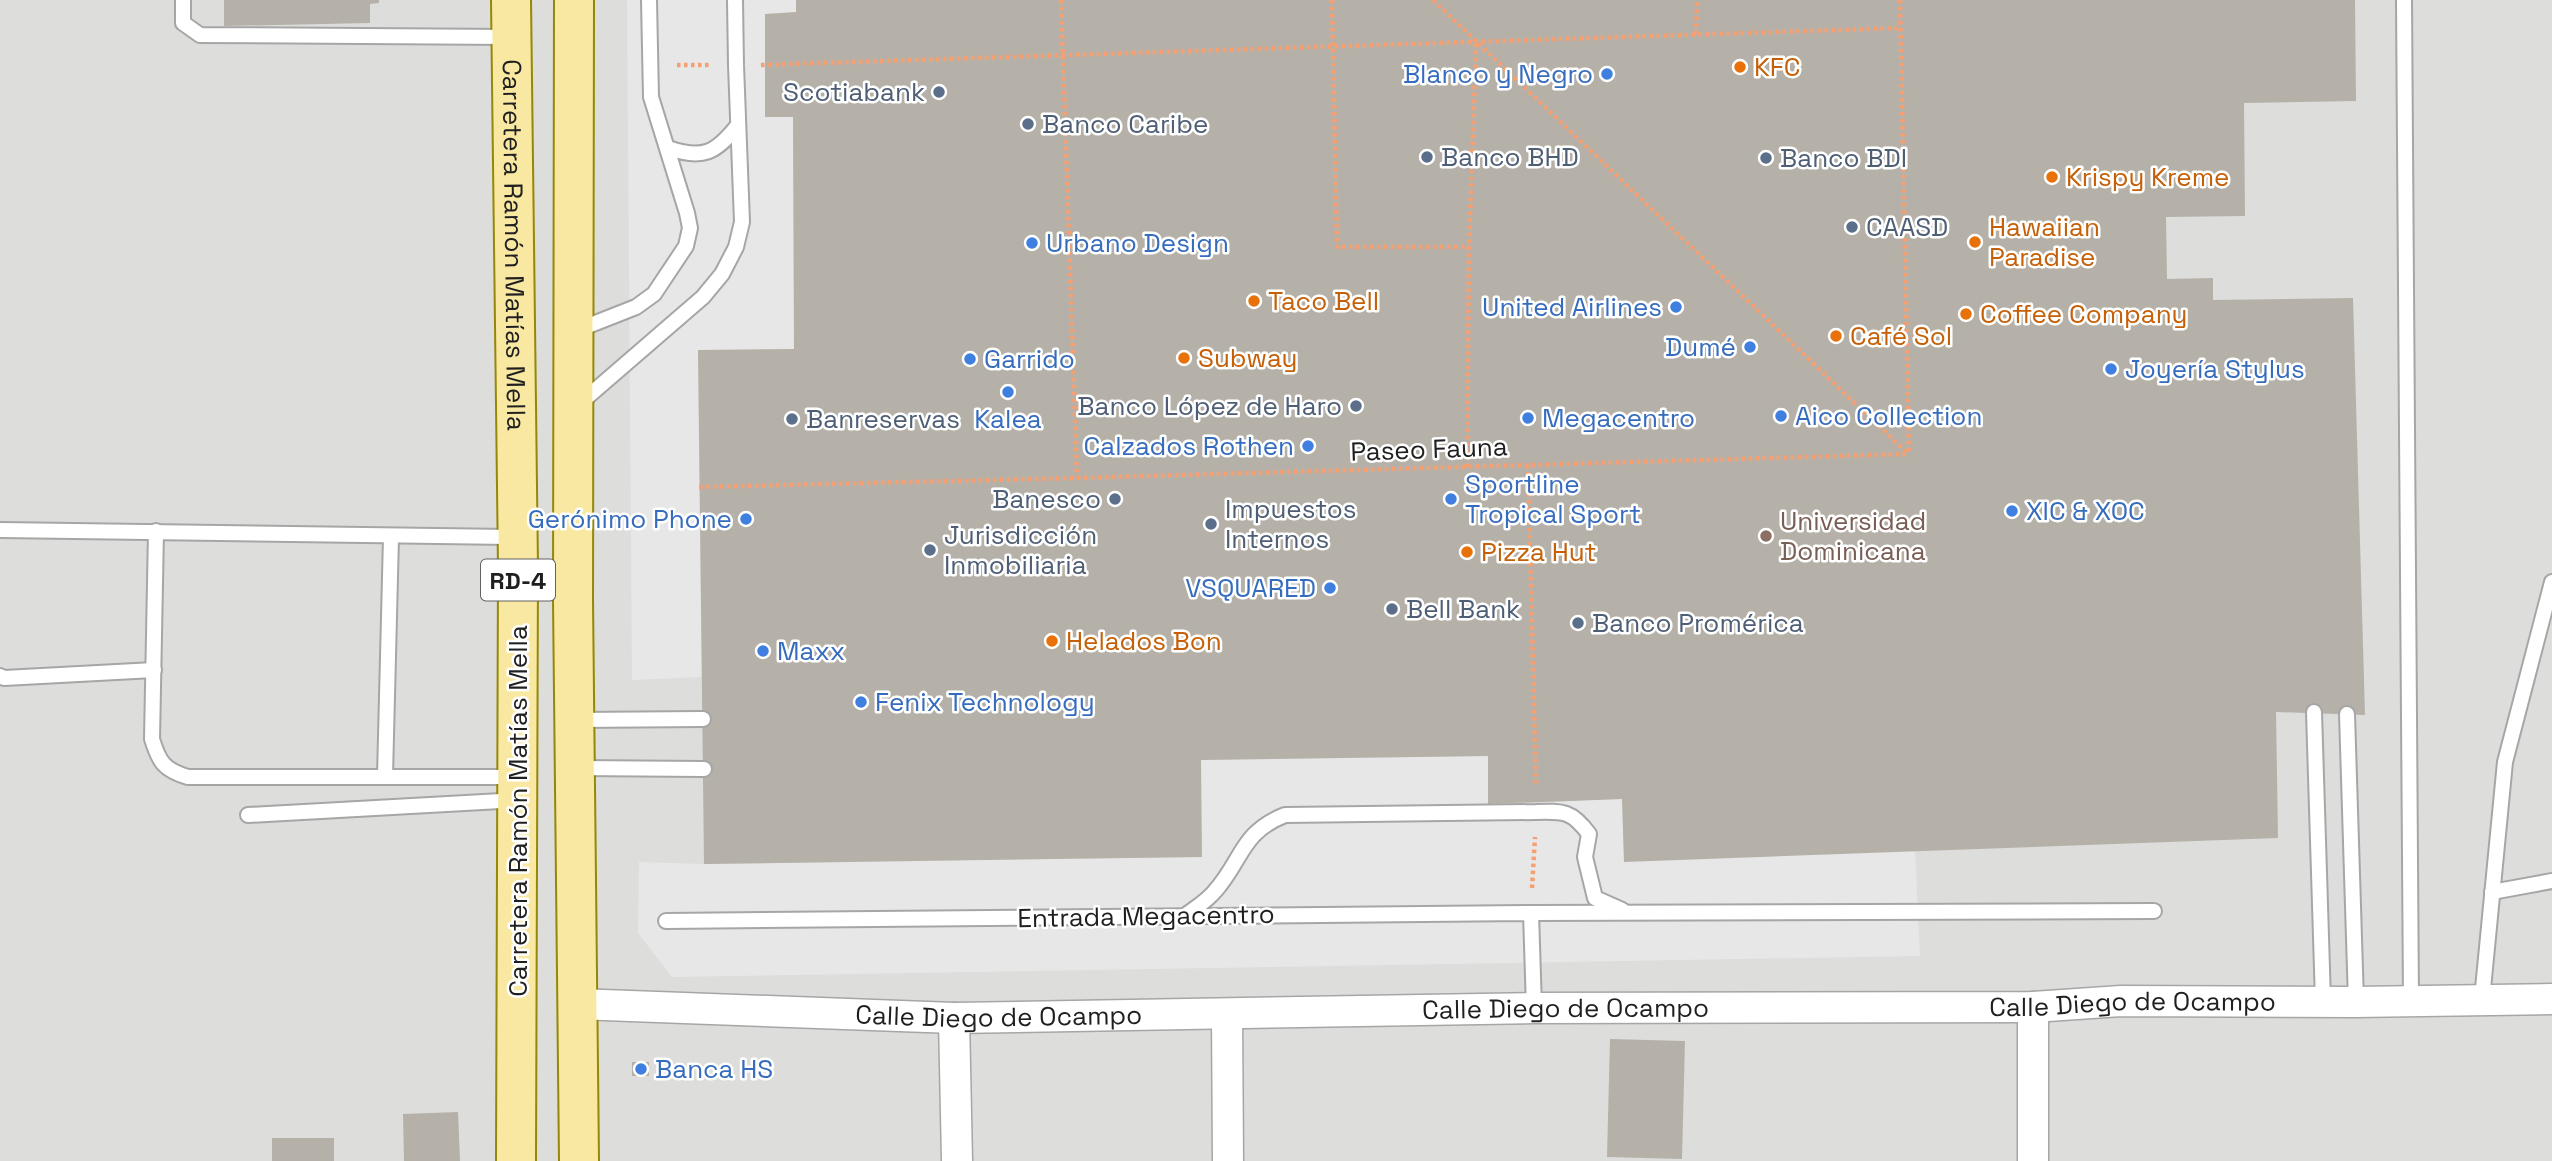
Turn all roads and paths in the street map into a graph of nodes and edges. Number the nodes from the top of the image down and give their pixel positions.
1 (183, 0) edge
2 (574, 0) edge
3 (649, 0) edge
4 (736, 0) edge
5 (1061, 0) edge
6 (1332, 0) edge
7 (1433, 0) edge
8 (1697, 0) edge
9 (1900, 0) edge
10 (2404, 0) edge
11 (511, 18) edge
12 (1900, 28) junction
13 (1696, 34) junction
14 (1476, 42) junction
15 (1334, 46) junction
16 (1063, 55) junction
17 (765, 65) dead end
18 (738, 125) junction
19 (668, 148) junction
20 (1469, 247) junction
21 (574, 331) junction
22 (574, 408) junction
23 (1909, 454) junction
24 (1528, 465) junction
25 (1467, 467) junction
26 (1076, 478) junction
27 (699, 487) dead end
28 (0, 530) edge
29 (156, 531) junction
30 (391, 537) junction
31 (518, 537) junction
32 (2552, 582) edge
33 (154, 670) junction
34 (0, 676) edge
35 (2314, 712) dead end
36 (2347, 714) dead end
37 (703, 719) dead end
38 (574, 720) junction
39 (575, 768) junction
40 (704, 769) dead end
41 (385, 776) junction
42 (518, 789) junction
43 (1536, 811) junction
44 (248, 815) dead end
45 (2552, 881) edge
46 (2493, 891) junction
47 (2154, 911) dead end
48 (1627, 912) junction
49 (1531, 913) junction
50 (1185, 916) junction
51 (666, 921) dead end
52 (2482, 999) junction
53 (2552, 999) edge
54 (2323, 1001) junction
55 (2411, 1001) junction
56 (2356, 1002) junction
57 (577, 1004) junction
58 (2033, 1007) junction
59 (1534, 1008) junction
60 (1227, 1015) junction
61 (954, 1018) junction
62 (516, 1161) edge
63 (579, 1161) edge
64 (957, 1161) edge
65 (1228, 1161) edge
66 (2033, 1161) edge

1 - 11 lane
2 - 21 main road, RD-4
3 - 19 lane
4 - 18 lane
5 - 16 path
6 - 15 path
7 - 14 path
8 - 13 path
9 - 12 path
10 - 55 lane
11 - 31 main road, Carretera Ramón Matías Mella / RD-4
12 - 13 path
12 - 23 path
13 - 14 path
14 - 15 path
14 - 20 path
14 - 23 path
15 - 16 path
15 - 20 path
16 - 17 path
16 - 26 path
18 - 19 lane
18 - 22 lane
19 - 21 lane
20 - 25 path
21 - 22 main road, RD-4
22 - 38 main road, RD-4
23 - 24 path, Paseo Fauna
24 - 25 path, Paseo Fauna
24 - 43 path
25 - 26 path, Paseo Fauna
26 - 27 path, Paseo Fauna
28 - 29 lane
29 - 30 lane
29 - 33 lane
30 - 31 lane
30 - 41 lane
31 - 42 main road, Carretera Ramón Matías Mella / RD-4
32 - 46 lane
33 - 34 lane
33 - 41 lane
35 - 54 lane
36 - 56 lane
37 - 38 lane
38 - 39 main road, RD-4
39 - 40 lane
39 - 57 main road, RD-4
41 - 42 lane
42 - 44 lane
42 - 62 main road, Carretera Ramón Matías Mella / RD-4
43 - 48 lane
43 - 49 path
43 - 50 lane
45 - 46 lane
46 - 52 lane
47 - 48 lane, Entrada Megacentro
48 - 49 lane, Entrada Megacentro
49 - 50 lane, Entrada Megacentro
49 - 59 lane
50 - 51 lane, Entrada Megacentro
52 - 53 street, Calle Diego de Ocampo
52 - 55 street, Calle Diego de Ocampo
54 - 56 street, Calle Diego de Ocampo
54 - 58 street, Calle Diego de Ocampo
55 - 56 street, Calle Diego de Ocampo
57 - 61 street, Calle Diego de Ocampo
57 - 63 main road, RD-4
58 - 59 street, Calle Diego de Ocampo
58 - 66 street
59 - 60 street, Calle Diego de Ocampo
60 - 61 street, Calle Diego de Ocampo
60 - 65 street
61 - 64 street

